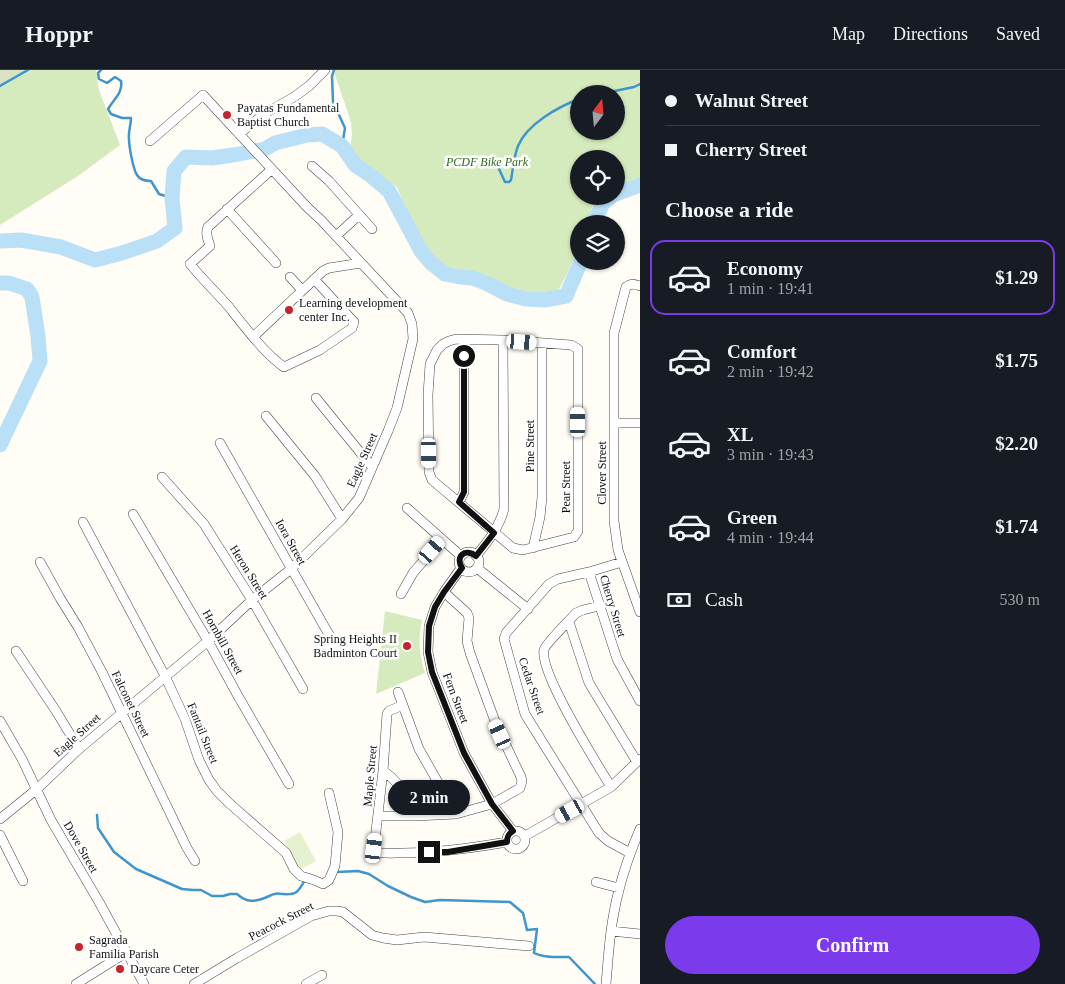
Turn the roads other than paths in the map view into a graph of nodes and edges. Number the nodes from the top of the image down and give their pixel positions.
1 (325, 70) edge
2 (239, 134) junction
3 (150, 141) dead end
4 (312, 166) dead end
5 (272, 169) junction
6 (228, 210) junction
7 (359, 215) junction
8 (372, 229) dead end
9 (336, 236) junction
10 (361, 262) junction
11 (276, 263) dead end
12 (290, 277) dead end
13 (314, 279) junction
14 (640, 286) edge
15 (302, 290) junction
16 (253, 337) junction
17 (464, 339) junction
18 (503, 340) junction
19 (542, 343) junction
20 (316, 398) dead end
21 (266, 416) dead end
22 (614, 423) junction
23 (640, 423) edge
24 (220, 443) dead end
25 (372, 467) junction
26 (162, 477) dead end
27 (459, 502) junction
28 (407, 508) dead end
29 (133, 514) dead end
30 (342, 519) junction
31 (83, 522) dead end
32 (494, 533) junction
33 (442, 539) junction
34 (533, 548) junction
35 (461, 556) junction
36 (476, 556) junction
37 (40, 562) dead end
38 (622, 562) junction
39 (291, 568) junction
40 (462, 568) junction
41 (477, 568) junction
42 (589, 572) junction
43 (444, 592) junction
44 (401, 594) dead end
45 (252, 600) junction
46 (599, 606) junction
47 (639, 608) edge
48 (528, 609) junction
49 (569, 622) junction
50 (208, 641) junction
51 (16, 651) dead end
52 (340, 654) dead end
53 (166, 676) junction
54 (303, 689) dead end
55 (398, 692) dead end
56 (640, 700) edge
57 (403, 705) junction
58 (122, 713) junction
59 (0, 721) edge
60 (79, 749) junction
61 (638, 760) edge
62 (383, 771) junction
63 (289, 784) dead end
64 (611, 786) junction
65 (37, 789) junction
66 (329, 794) dead end
67 (492, 804) junction
68 (581, 804) junction
69 (456, 814) junction
70 (378, 816) junction
71 (416, 816) junction
72 (0, 819) edge
73 (640, 829) edge
74 (513, 831) junction
75 (0, 835) edge
76 (524, 836) junction
77 (507, 842) junction
78 (630, 853) junction
79 (194, 861) dead end
80 (23, 881) dead end
81 (596, 882) dead end
82 (619, 888) junction
83 (611, 931) junction
84 (640, 934) edge
85 (529, 946) dead end
86 (127, 952) junction
87 (322, 975) dead end
88 (76, 984) edge
89 (144, 984) edge
90 (194, 984) edge
91 (306, 984) edge
92 (606, 984) edge

1 - 2 street
2 - 3 street, Eagle Street
2 - 5 street, Eagle Street
4 - 7 street
5 - 6 street
5 - 9 street, Eagle Street
6 - 11 street
6 - 16 street
7 - 8 street
7 - 9 street
9 - 10 street, Eagle Street
10 - 13 street
10 - 25 street, Eagle Street
12 - 15 street
13 - 15 street
13 - 16 street
14 - 22 street, Clover Street
15 - 16 street
17 - 18 street
17 - 27 street
17 - 27 street, Pear Street
18 - 19 street
18 - 32 street
19 - 34 street, Pine Street
19 - 34 street, Pear Street
20 - 25 street
21 - 30 street
22 - 23 street
22 - 38 street, Clover Street
24 - 39 street, Iora Street
25 - 30 street, Eagle Street
26 - 45 street, Heron Street
27 - 32 street, Pear Street
28 - 33 street
29 - 50 street, Hornbill Street
30 - 39 street, Eagle Street
31 - 53 street, Fantail Street
32 - 34 street, Pear Street
32 - 36 street
33 - 35 street
33 - 44 street
35 - 36 street
35 - 40 street
36 - 41 street
37 - 58 street, Falconet Street
38 - 42 street, Cedar Street
38 - 47 street, Clover Street
39 - 45 street, Eagle Street
39 - 52 street, Iora Street
40 - 41 street
40 - 43 street, Fern Street
41 - 48 street
42 - 46 street, Cherry Street
42 - 48 street, Cedar Street
43 - 67 street, Fern Street
43 - 67 street
45 - 50 street, Eagle Street
45 - 54 street, Heron Street
46 - 49 street
46 - 56 street, Cherry Street
48 - 68 street, Cedar Street
49 - 61 street
49 - 64 street
50 - 53 street, Eagle Street
50 - 63 street, Hornbill Street
51 - 60 street
53 - 58 street, Eagle Street
53 - 66 street, Fantail Street
55 - 57 street
57 - 62 street, Maple Street
57 - 69 street
58 - 60 street, Eagle Street
58 - 79 street, Falconet Street
59 - 65 street, Dove Street
60 - 65 street, Eagle Street
61 - 64 street
62 - 70 street, Maple Street
62 - 71 street
64 - 68 street
65 - 72 street, Eagle Street
65 - 86 street, Dove Street
67 - 69 street
67 - 74 street, Fern Street
68 - 76 street
68 - 78 street, Cedar Street
69 - 71 street
70 - 71 street
70 - 77 street, Maple Street
73 - 78 street
74 - 76 street
74 - 77 street
75 - 80 street
76 - 77 street
78 - 82 street
81 - 82 street
82 - 83 street
83 - 84 street
83 - 92 street
85 - 90 street, Peacock Street
86 - 88 street
86 - 89 street, Dove Street
87 - 91 street

